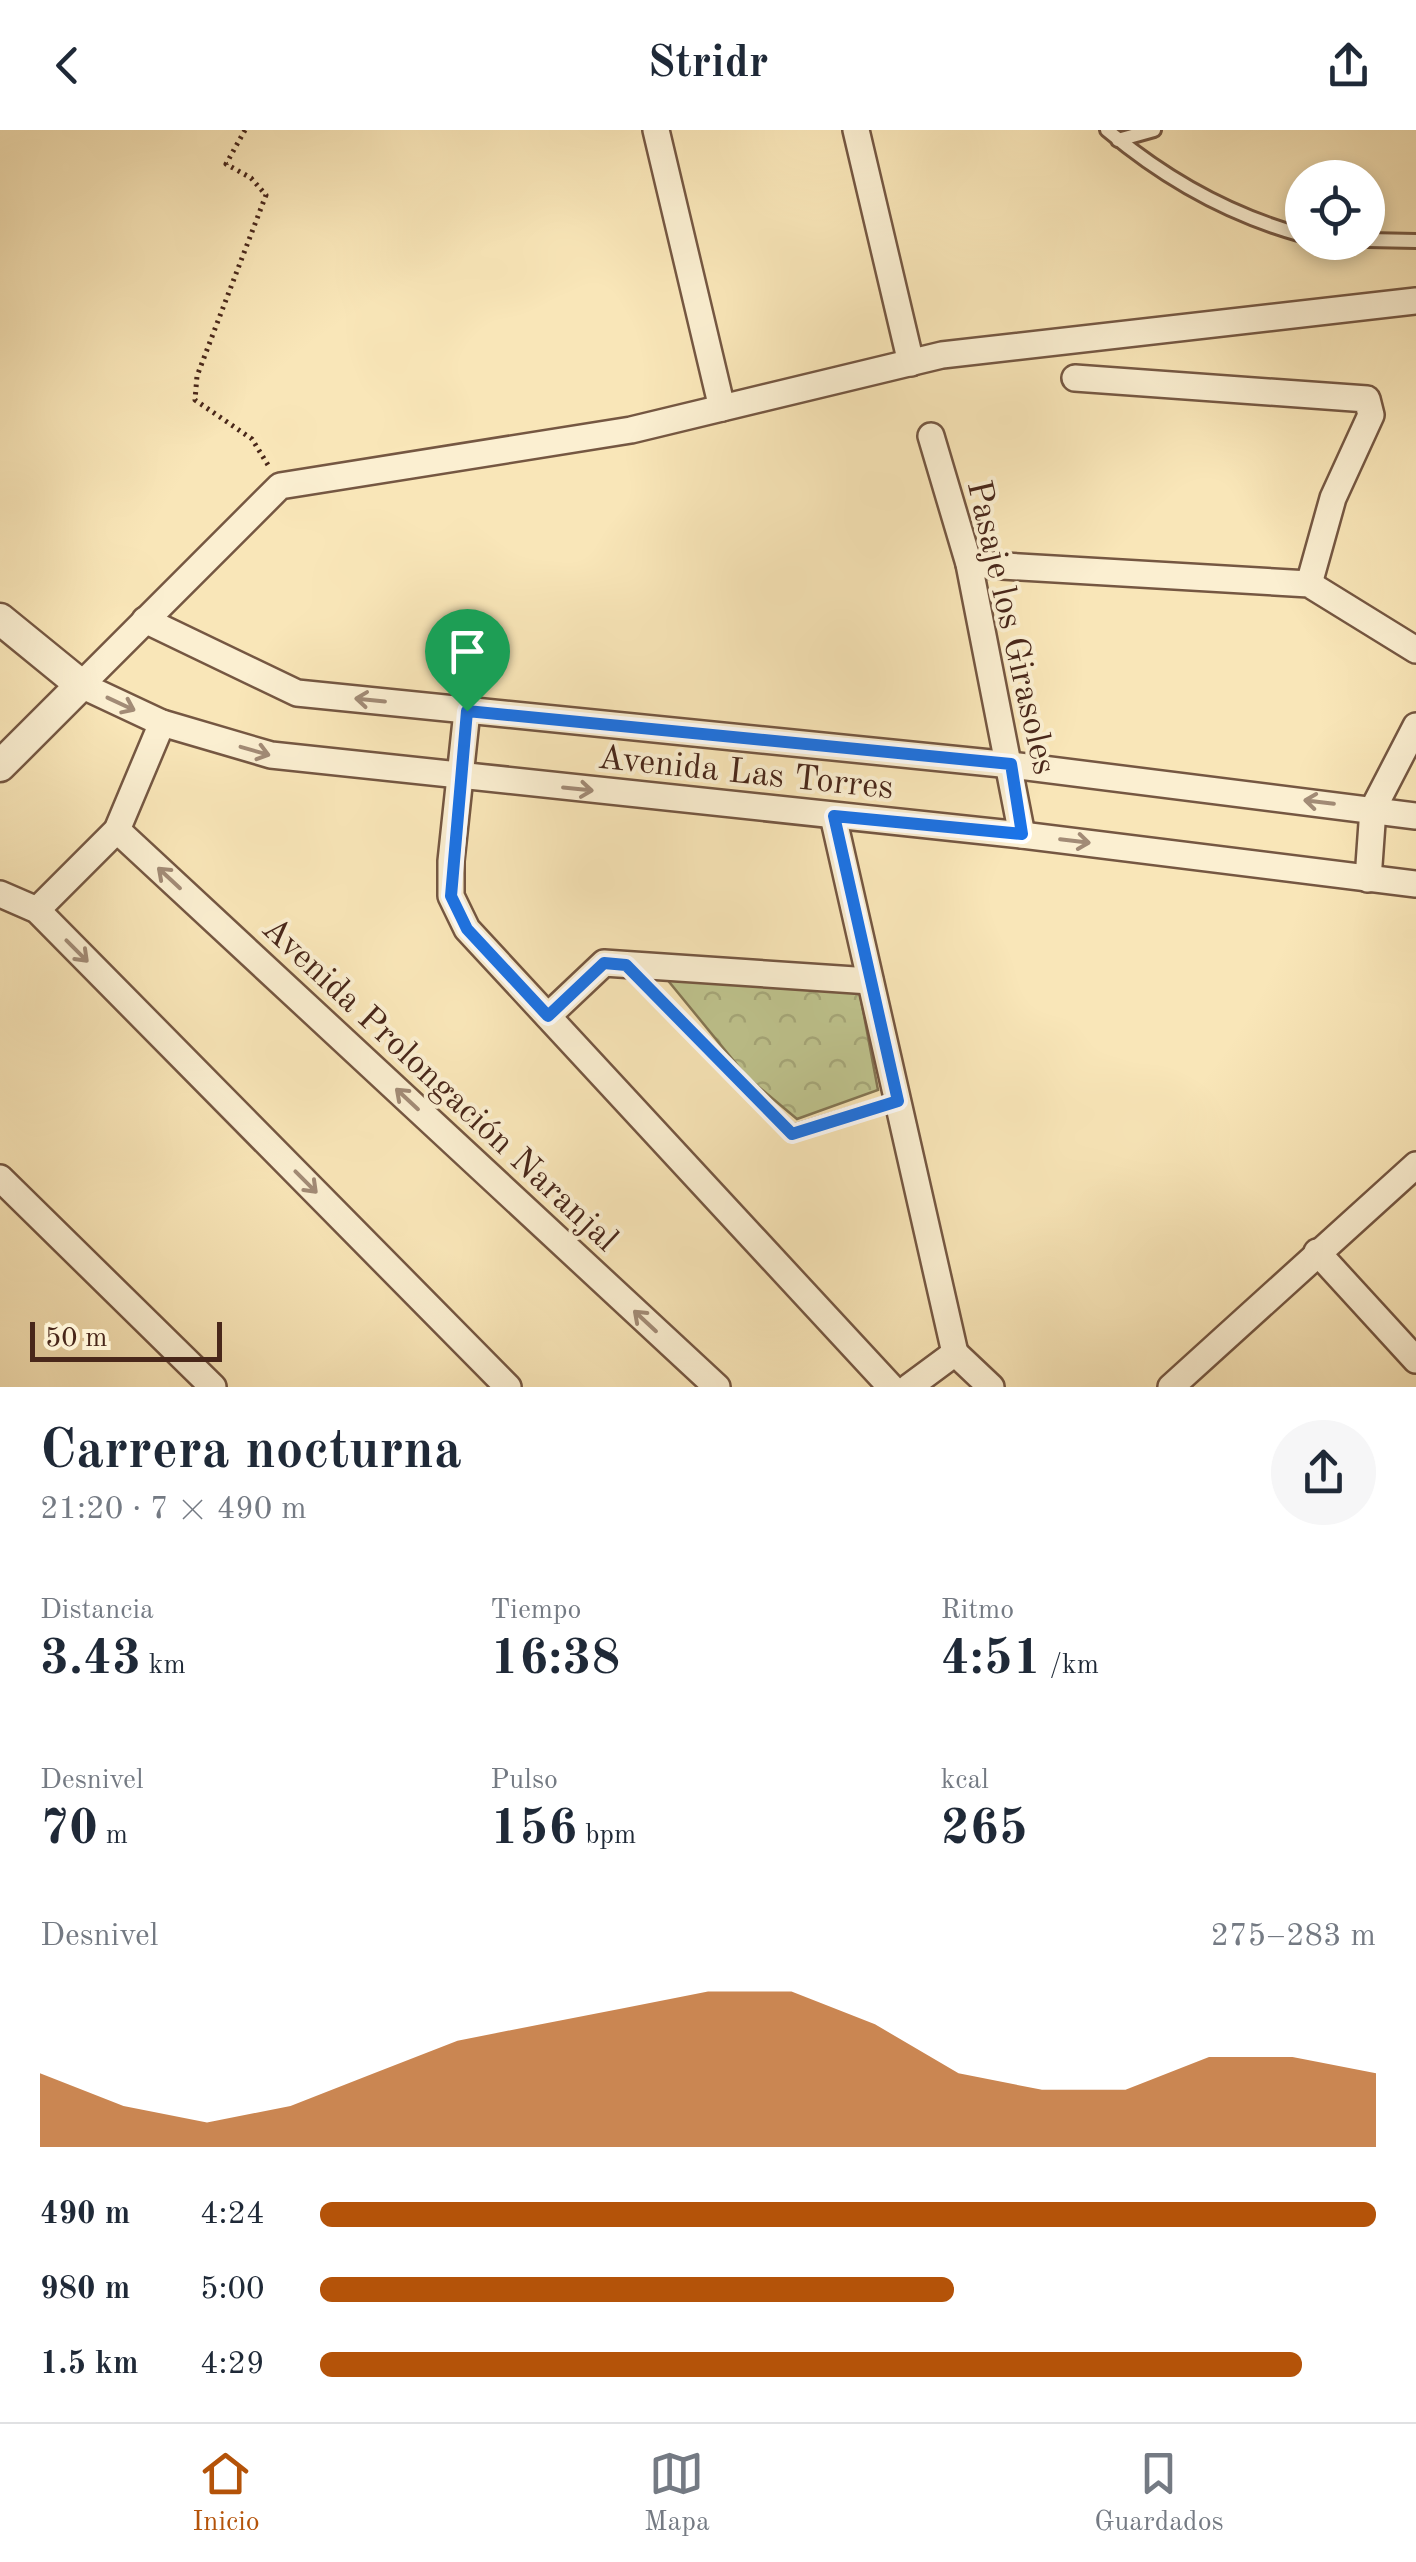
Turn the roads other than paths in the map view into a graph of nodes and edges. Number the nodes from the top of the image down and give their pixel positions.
1 (656, 130) edge
2 (856, 130) edge
3 (1154, 130) edge
4 (1112, 135) edge
5 (1285, 230) edge
6 (1385, 240) edge
7 (1416, 241) edge
8 (1416, 301) edge
9 (911, 363) junction
10 (1074, 378) dead end
11 (722, 408) junction
12 (931, 436) dead end
13 (969, 564) junction
14 (1309, 584) junction
15 (0, 619) edge
16 (145, 620) junction
17 (1416, 650) edge
18 (81, 686) junction
19 (467, 711) junction
20 (162, 724) junction
21 (1416, 726) edge
22 (1011, 764) junction
23 (0, 766) edge
24 (460, 776) junction
25 (1374, 809) junction
26 (834, 816) junction
27 (1416, 816) edge
28 (117, 830) junction
29 (1022, 834) junction
30 (1368, 879) junction
31 (1416, 884) edge
32 (0, 894) edge
33 (37, 910) junction
34 (626, 965) junction
35 (870, 981) junction
36 (548, 1016) junction
37 (898, 1101) junction
38 (1416, 1165) edge
39 (0, 1178) edge
40 (1316, 1252) junction
41 (955, 1353) junction
42 (1416, 1360) edge
43 (213, 1387) edge
44 (508, 1387) edge
45 (717, 1387) edge
46 (891, 1387) edge
47 (909, 1387) edge
48 (991, 1387) edge
49 (1171, 1387) edge

1 - 11 street
2 - 9 street
3 - 4 lane
4 - 5 lane
6 - 7 lane
8 - 9 street
9 - 11 street
10 - 14 street
11 - 16 street
12 - 13 street, Pasaje los Girasoles
13 - 14 street
13 - 22 street, Pasaje los Girasoles
14 - 17 street
15 - 18 street
16 - 18 street
19 -> 16 street, Avenida Las Torres
18 -> 20 street, Avenida Las Torres
18 - 23 street
19 - 22 street, Avenida Las Torres
19 - 24 street
20 -> 24 street, Avenida Las Torres
20 - 28 street
21 - 25 street
25 -> 22 street, Avenida Las Torres
22 - 29 street, Pasaje los Girasoles
24 -> 26 street, Avenida Las Torres
24 - 36 street
25 - 27 street, Avenida Las Torres
25 - 30 street
26 - 29 street, Avenida Las Torres
26 - 35 street
28 - 33 street
45 -> 28 street, Avenida Prolongación Naranjal
29 -> 30 street, Avenida Las Torres
30 - 31 street, Avenida Las Torres
32 - 33 street
33 -> 44 street
34 - 35 street
34 - 36 street
34 - 37 lane
35 - 37 street
36 - 46 street
37 - 41 street
38 - 40 street
39 - 43 street
40 - 42 street
40 - 49 street
41 - 47 street
41 - 48 street

